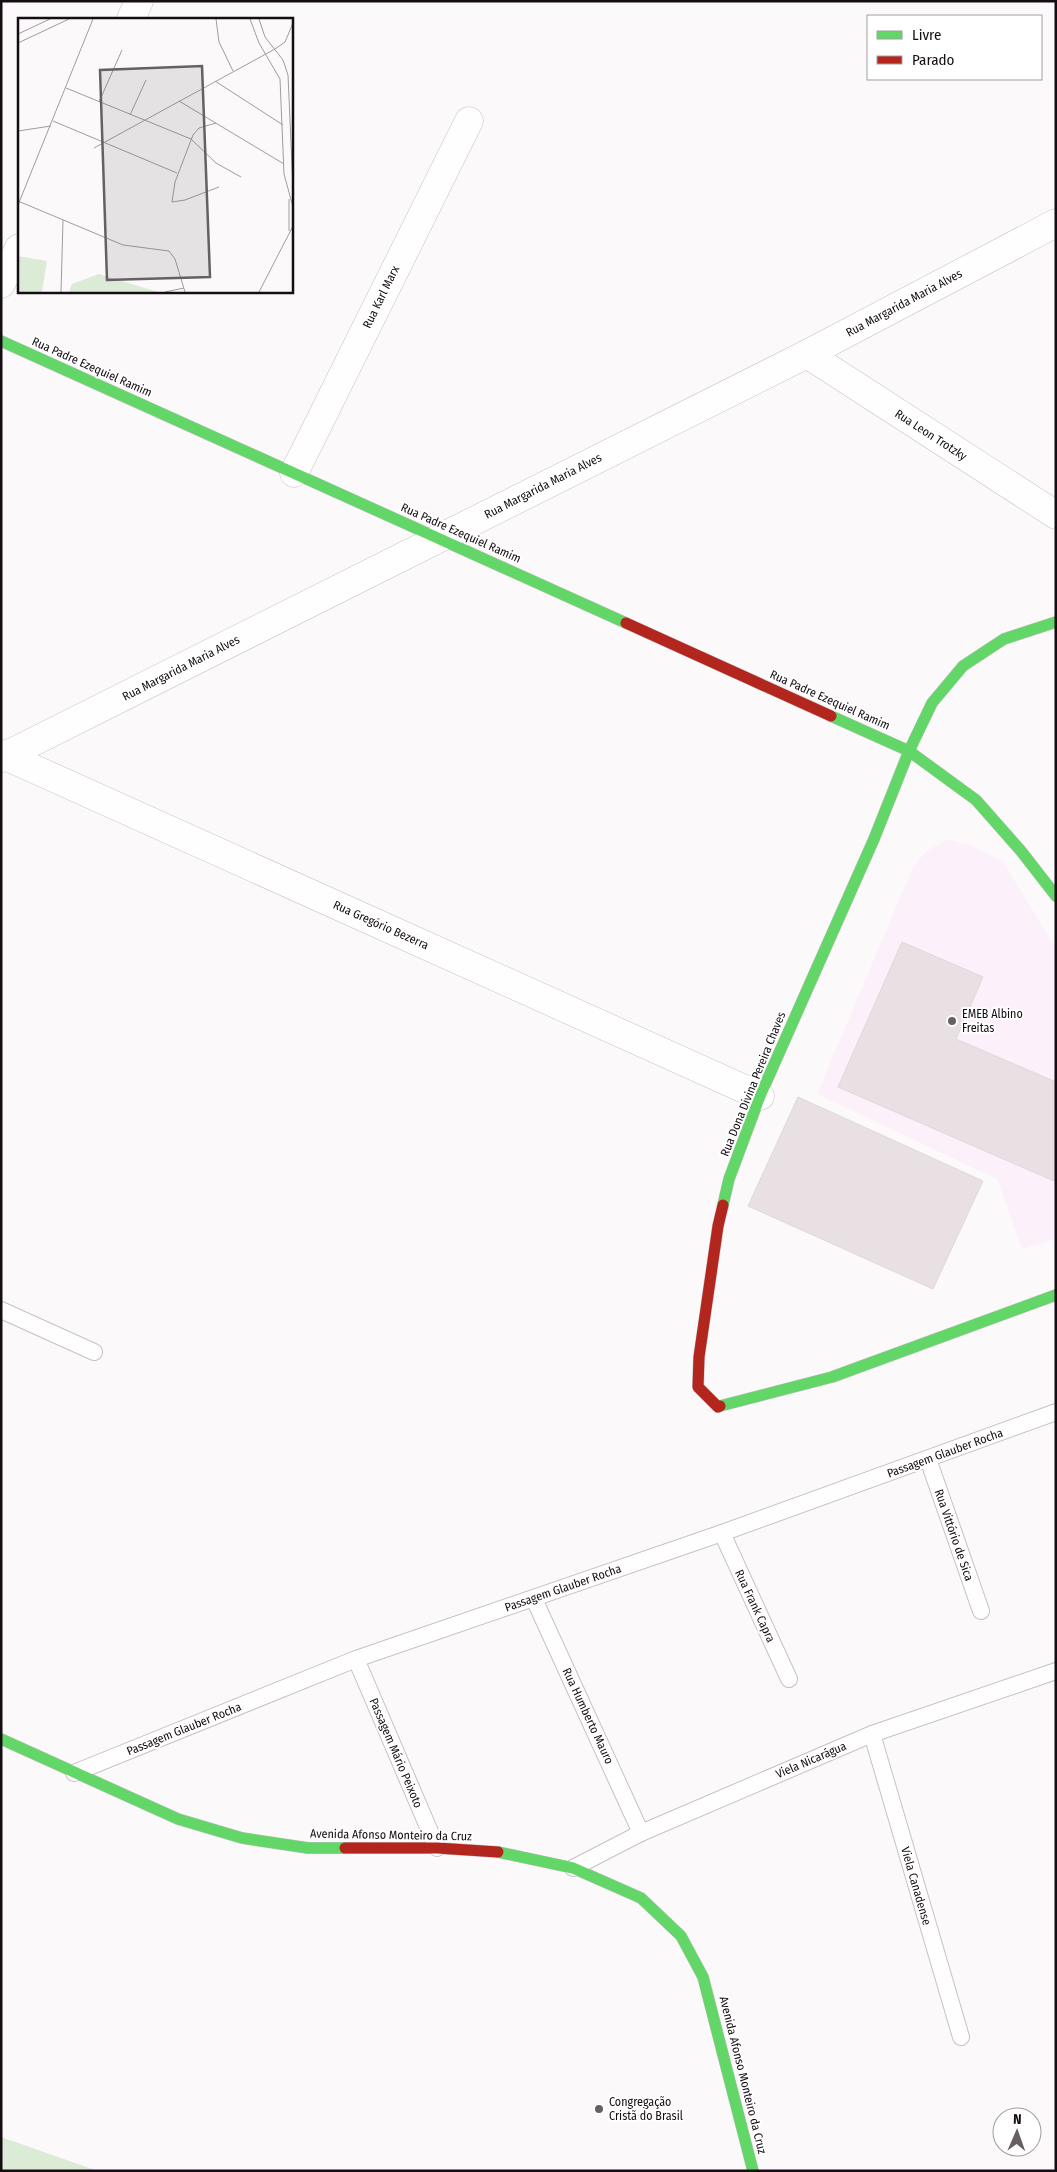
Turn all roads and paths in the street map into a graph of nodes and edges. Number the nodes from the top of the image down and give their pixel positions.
1 (139, 1) edge
2 (131, 18) edge
3 (469, 121) dead end
4 (1056, 223) edge
5 (18, 250) edge
6 (1, 284) edge
7 (1, 341) edge
8 (807, 354) junction
9 (294, 473) junction
10 (1056, 515) edge
11 (439, 538) junction
12 (1056, 622) edge
13 (909, 751) junction
14 (3, 756) edge
15 (1056, 896) edge
16 (760, 1096) junction
17 (1056, 1294) edge
18 (1, 1310) edge
19 (94, 1352) dead end
20 (1056, 1412) edge
21 (928, 1460) junction
22 (722, 1533) junction
23 (534, 1599) junction
24 (981, 1610) dead end
25 (356, 1659) junction
26 (1055, 1673) edge
27 (789, 1679) dead end
28 (872, 1734) junction
29 (1, 1739) edge
30 (74, 1773) junction
31 (642, 1833) junction
32 (437, 1848) junction
33 (573, 1868) junction
34 (961, 2037) dead end
35 (753, 2171) edge

1 - 2 street
3 - 9 street, Rua Karl Marx
4 - 8 street, Rua Margarida Maria Alves
5 - 6 street
7 - 9 street, Rua Padre Ezequiel Ramim
8 - 10 street, Rua Leon Trotzky
8 - 11 street, Rua Margarida Maria Alves
9 - 11 street, Rua Padre Ezequiel Ramim
11 - 13 street, Rua Padre Ezequiel Ramim
11 - 14 street, Rua Margarida Maria Alves
12 - 13 street, Rua Dona Divina Pereira Chaves
13 - 15 street, Rua Padre Ezequiel Ramim
13 - 16 street, Rua Dona Divina Pereira Chaves
14 - 16 street, Rua Gregório Bezerra
16 - 17 street, Rua Dona Divina Pereira Chaves
18 - 19 lane
20 - 21 lane, Passagem Glauber Rocha
21 - 22 lane, Passagem Glauber Rocha
21 - 24 lane, Rua Vittório de Sica
22 - 23 lane, Passagem Glauber Rocha
22 - 27 lane, Rua Frank Capra
23 - 25 lane, Passagem Glauber Rocha
23 - 31 lane, Rua Humberto Mauro
25 - 30 lane, Passagem Glauber Rocha
25 - 32 lane, Passagem Mário Peixoto
26 - 28 lane, Viela Nicarágua
28 - 31 lane, Viela Nicarágua
28 - 34 lane, Viela Canadense
29 - 30 street, Avenida Afonso Monteiro da Cruz
30 - 32 street, Avenida Afonso Monteiro da Cruz
31 - 33 lane, Viela Nicarágua
32 - 33 street, Avenida Afonso Monteiro da Cruz
33 - 35 street, Avenida Afonso Monteiro da Cruz

